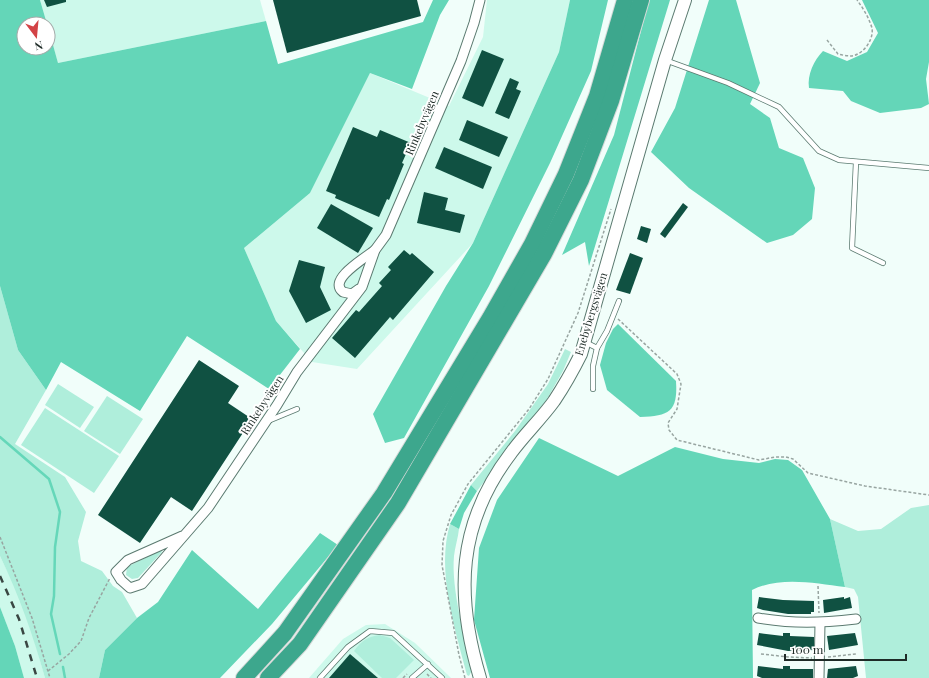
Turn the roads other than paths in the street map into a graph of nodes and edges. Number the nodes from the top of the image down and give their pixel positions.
1 (480, 0) edge
2 (625, 0) edge
3 (641, 0) edge
4 (685, 0) edge
5 (665, 60) junction
6 (856, 162) junction
7 (929, 168) edge
8 (375, 250) junction
9 (883, 263) dead end
10 (362, 287) junction
11 (618, 301) dead end
12 (585, 342) junction
13 (597, 348) junction
14 (593, 389) dead end
15 (297, 409) dead end
16 (266, 422) junction
17 (182, 536) junction
18 (758, 618) dead end
19 (856, 618) dead end
20 (820, 623) junction
21 (428, 664) junction
22 (244, 678) edge
23 (268, 678) edge
24 (320, 678) edge
25 (412, 678) edge
26 (442, 678) edge
27 (480, 678) edge
28 (819, 678) edge

1 - 8 street, Rinkebyvägen
2 - 22 highway
3 - 23 highway
4 - 5 main road, Enebybergsvägen
5 - 6 lane
5 - 12 main road, Enebybergsvägen
6 - 7 lane
6 - 9 lane
8 - 10 street, Rinkebyvägen
8 - 10 street, Rinkebyvägen
10 - 16 street, Rinkebyvägen
11 - 13 lane
12 - 13 lane
12 - 27 main road, Enebybergsvägen
13 - 14 lane
15 - 16 lane
16 - 17 street, Rinkebyvägen
17 - 17 street, Rinkebyvägen
18 - 20 street
19 - 20 street
20 - 28 street
21 - 24 lane
21 - 25 lane
21 - 26 lane

